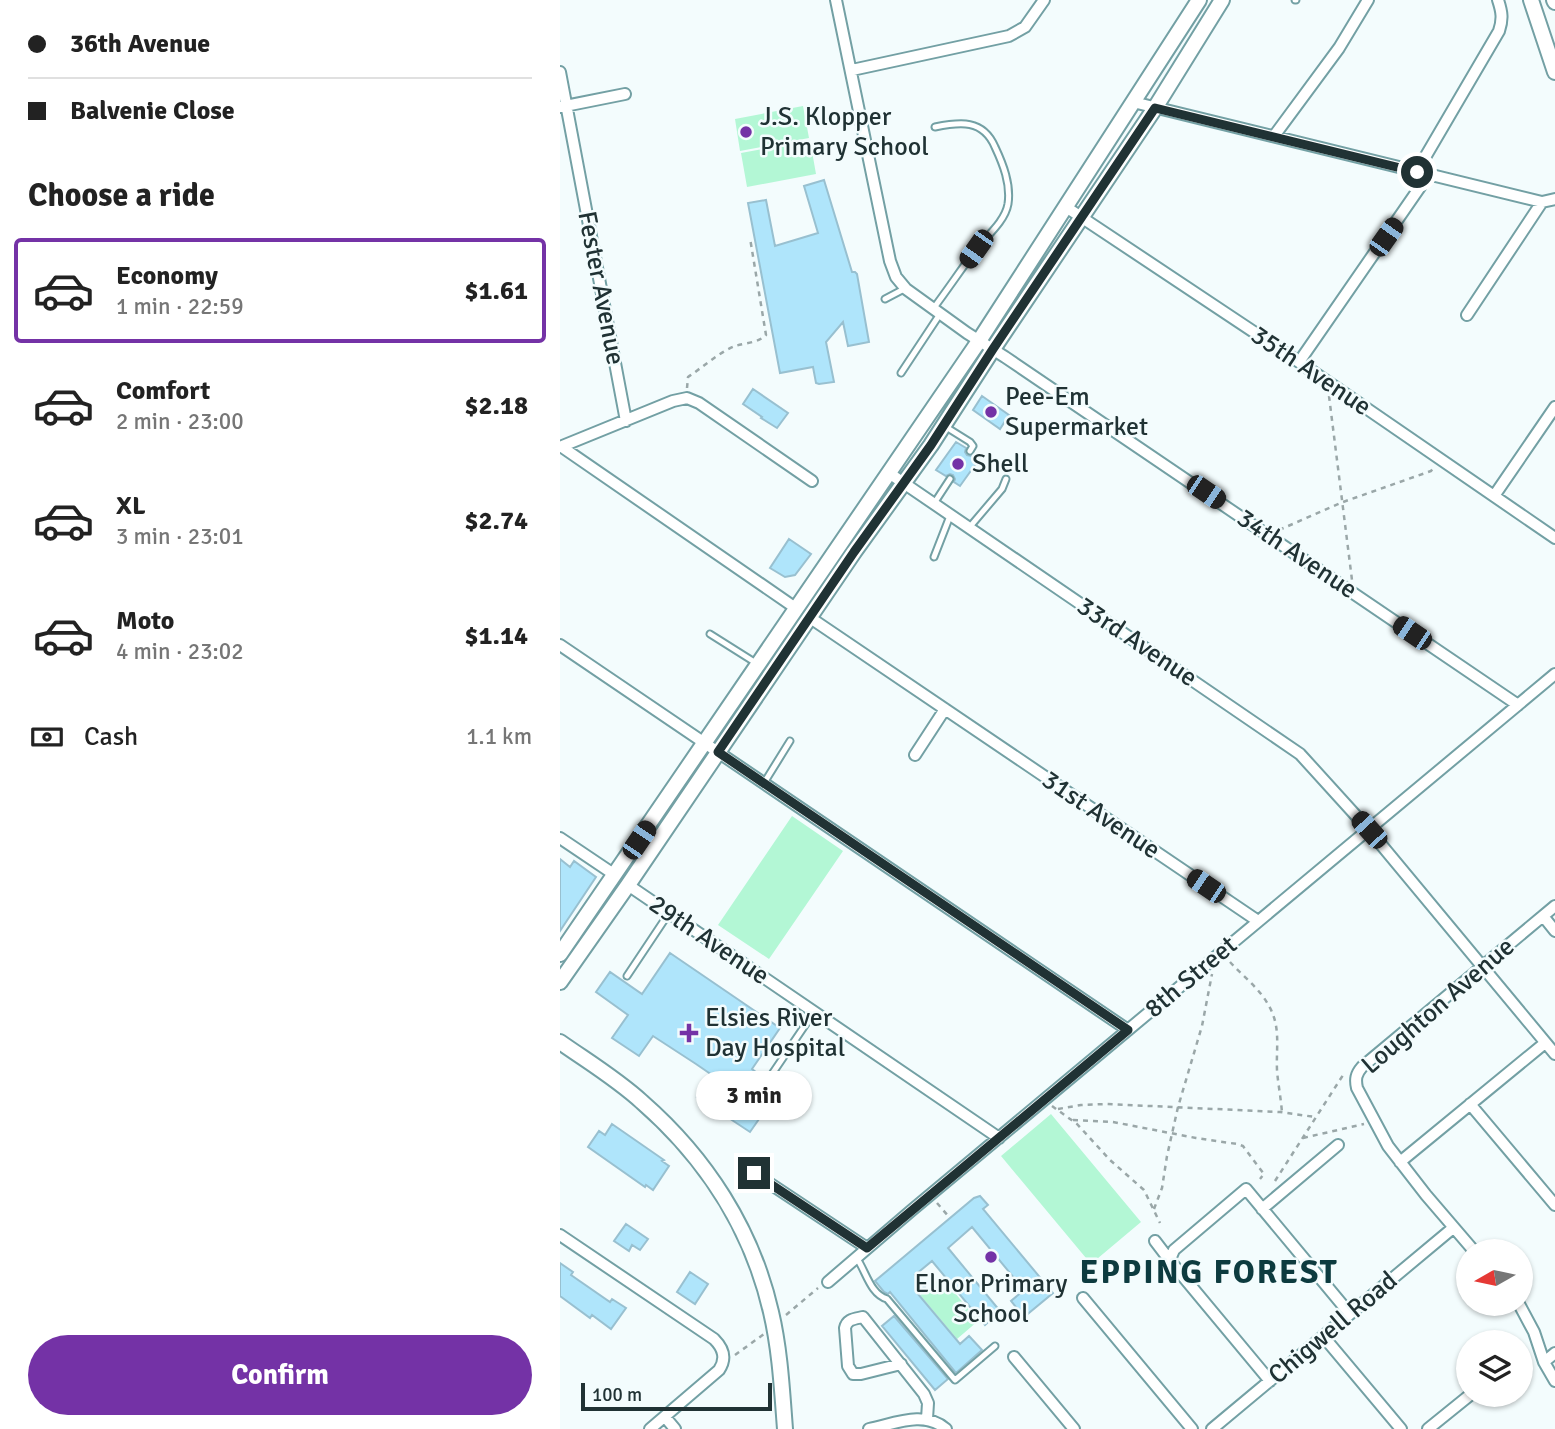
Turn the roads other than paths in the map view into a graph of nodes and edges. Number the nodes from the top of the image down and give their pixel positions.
1 (836, 0) edge
2 (1199, 0) edge
3 (1222, 0) edge
4 (1368, 0) edge
5 (1498, 0) edge
6 (1531, 0) edge
7 (1039, 3) edge
8 (852, 70) junction
9 (560, 72) edge
10 (1555, 72) edge
11 (625, 94) dead end
12 (1133, 102) junction
13 (563, 106) edge
14 (1155, 108) junction
15 (935, 127) dead end
16 (1274, 136) junction
17 (1417, 172) junction
18 (1429, 174) junction
19 (1555, 199) edge
20 (1542, 202) junction
21 (1066, 207) junction
22 (1082, 217) junction
23 (906, 289) junction
24 (885, 299) dead end
25 (937, 312) junction
26 (1468, 315) dead end
27 (979, 341) junction
28 (993, 349) junction
29 (1299, 362) junction
30 (901, 373) dead end
31 (1555, 407) edge
32 (625, 421) junction
33 (944, 425) junction
34 (561, 447) edge
35 (970, 451) dead end
36 (889, 473) junction
37 (950, 480) dead end
38 (1006, 480) dead end
39 (813, 481) dead end
40 (904, 484) junction
41 (1494, 496) junction
42 (933, 505) junction
43 (950, 516) junction
44 (968, 528) junction
45 (1555, 538) edge
46 (934, 557) dead end
47 (803, 613) junction
48 (710, 634) dead end
49 (560, 645) edge
50 (758, 665) junction
51 (1555, 674) edge
52 (1518, 705) junction
53 (945, 709) junction
54 (790, 741) dead end
55 (705, 744) junction
56 (718, 752) junction
57 (915, 755) dead end
58 (764, 783) junction
59 (1369, 830) junction
60 (560, 838) edge
61 (615, 875) junction
62 (628, 885) junction
63 (1555, 906) edge
64 (669, 913) junction
65 (1543, 916) junction
66 (1258, 921) junction
67 (1555, 931) edge
68 (560, 954) edge
69 (1481, 967) junction
70 (628, 976) dead end
71 (560, 982) edge
72 (814, 1012) junction
73 (1128, 1030) junction
74 (560, 1042) edge
75 (1545, 1043) junction
76 (1555, 1054) edge
77 (770, 1077) dead end
78 (1470, 1104) junction
79 (999, 1138) junction
80 (1338, 1145) dead end
81 (1400, 1162) junction
82 (754, 1173) dead end
83 (1555, 1205) edge
84 (1262, 1209) junction
85 (1454, 1227) junction
86 (560, 1235) edge
87 (1464, 1239) edge
88 (1155, 1241) dead end
89 (867, 1248) junction
90 (856, 1257) junction
91 (1171, 1262) junction
92 (824, 1284) road end
93 (1083, 1298) dead end
94 (1350, 1314) junction
95 (1525, 1316) edge
96 (1323, 1336) junction
97 (995, 1346) dead end
98 (1555, 1353) edge
99 (1014, 1357) dead end
100 (1539, 1361) junction
101 (901, 1364) junction
102 (1270, 1381) junction
103 (1555, 1381) edge
104 (1456, 1406) edge
105 (665, 1417) junction
106 (927, 1419) junction
107 (650, 1429) edge
108 (675, 1429) edge
109 (785, 1429) edge
110 (869, 1429) edge
111 (946, 1429) edge
112 (1073, 1429) edge
113 (1192, 1429) edge
114 (1213, 1429) edge
115 (1401, 1429) edge
116 (1429, 1429) edge

1 - 8 street, 34th Avenue
2 - 12 street
3 - 14 street
4 - 16 street
5 - 17 street
6 - 10 street
7 - 8 street
8 - 23 street, 34th Avenue
9 - 13 street, Fester Avenue
11 - 13 street
12 - 14 street
12 - 21 street
13 - 32 street, Fester Avenue
14 - 16 street
14 - 22 street
15 - 25 lane
16 - 17 street
17 - 18 street
18 - 20 street
18 - 29 street
19 - 20 street
20 - 26 street
21 - 22 street, 35th Avenue
21 - 27 street
22 - 28 street
22 - 29 street, 35th Avenue
23 - 24 lane
23 - 25 street, 34th Avenue
25 - 27 street, 34th Avenue
25 - 30 lane
27 - 28 street, 34th Avenue
27 - 36 street
28 - 33 street
28 - 52 street, 34th Avenue
29 - 41 street, 35th Avenue
31 - 41 street
32 - 34 street
32 - 39 street
33 - 35 lane
33 - 40 street
34 - 47 street, 31st Avenue
36 - 40 street, 33rd Avenue
36 - 47 street
37 - 42 lane
38 - 44 lane
40 - 42 street, 33rd Avenue
40 - 47 street
41 - 45 street, 35th Avenue
42 - 43 street, 33rd Avenue
43 - 44 street, 33rd Avenue
43 - 46 lane
44 - 59 street, 33rd Avenue
47 - 50 street
47 - 53 street, 31st Avenue
47 - 56 street
48 - 50 lane
49 - 55 street
50 - 55 street
51 - 52 street, 8th Street
52 - 59 street, 8th Street
53 - 57 street
53 - 66 street, 31st Avenue
54 - 58 lane
55 - 56 street
55 - 61 street
56 - 58 street
56 - 62 street
58 - 73 street
59 - 66 street, 8th Street
59 - 69 street, 33rd Avenue
60 - 61 street
61 - 68 street
62 - 64 street, 29th Avenue
62 - 71 street
63 - 65 street, Loughton Avenue
64 - 70 lane
64 - 72 street, 29th Avenue
65 - 67 street
65 - 69 street, Loughton Avenue
66 - 73 street, 8th Street
69 - 75 street, 33rd Avenue
69 - 81 street, Loughton Avenue
72 - 77 lane
72 - 79 street, 29th Avenue
73 - 79 street, 8th Street
74 - 109 street
75 - 76 street, 33rd Avenue
75 - 78 street
78 - 81 street
78 - 83 street
79 - 89 street, 8th Street
80 - 84 street
81 - 85 street, Loughton Avenue
82 - 89 street
84 - 91 street
84 - 94 street
85 - 87 street, Loughton Avenue
85 - 94 street, Chigwell Road
86 - 105 street
88 - 91 street
89 - 90 street, 8th Street
90 - 92 street, 8th Street
90 - 97 lane
91 - 102 street
93 - 113 street
94 - 96 street, Chigwell Road
95 - 100 street
96 - 102 street, Chigwell Road
96 - 115 street
98 - 100 street
99 - 112 street
100 - 103 street
101 - 101 street
101 - 106 street
102 - 114 street, Chigwell Road
104 - 116 street
105 - 107 street
105 - 108 street
106 - 110 street
106 - 111 street

